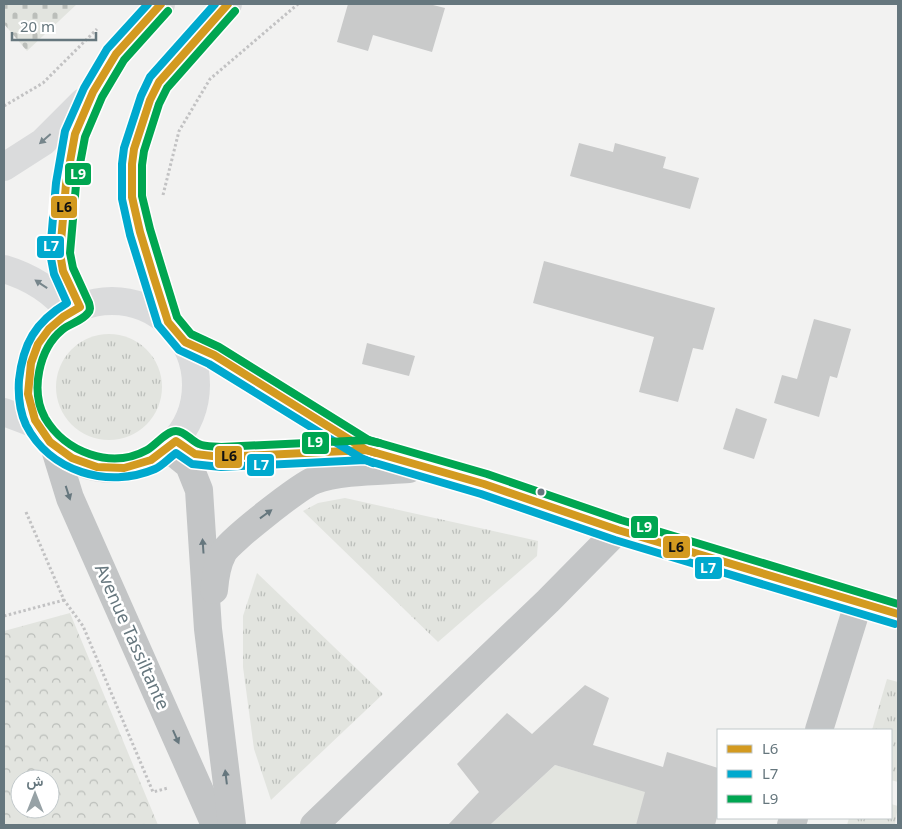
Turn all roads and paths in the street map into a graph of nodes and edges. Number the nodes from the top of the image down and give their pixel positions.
1 (161, 4) edge
2 (228, 4) edge
3 (298, 4) edge
4 (103, 24) dead end
5 (93, 92) junction
6 (4, 106) edge
7 (4, 167) edge
8 (162, 202) dead end
9 (4, 269) edge
10 (75, 309) junction
11 (177, 332) junction
12 (4, 412) edge
13 (46, 436) junction
14 (172, 444) junction
15 (366, 450) junction
16 (424, 468) junction
17 (26, 512) dead end
18 (618, 530) junction
19 (64, 600) junction
20 (859, 601) junction
21 (898, 614) edge
22 (4, 616) edge
23 (208, 629) junction
24 (819, 729) edge
25 (195, 780) junction
26 (215, 825) edge
27 (232, 825) edge
28 (314, 825) edge

1 - 5 main road
2 - 11 main road
3 - 8 path
4 - 6 path
5 -> 7 main road
5 - 10 main road
10 -> 9 main road
10 - 11 main road
10 - 13 main road
11 - 14 main road
11 - 15 street
12 - 13 main road
13 - 14 main road
13 -> 25 street, Avenue Tassiltante
14 - 15 street
23 -> 14 street
15 - 16 street
16 - 18 street
23 -> 16 street
17 - 19 path
18 - 20 street
18 - 28 street
19 - 22 path
19 - 25 path
20 - 21 street
20 - 24 street
27 -> 23 street
25 - 26 street, Avenue Tassiltante

